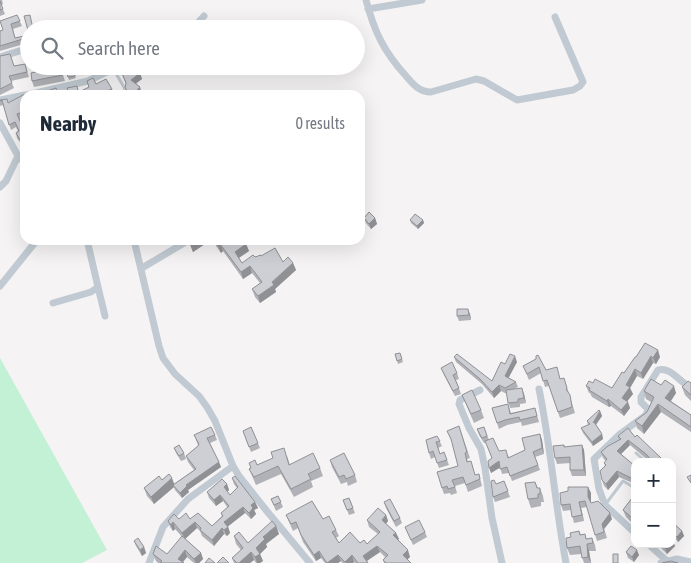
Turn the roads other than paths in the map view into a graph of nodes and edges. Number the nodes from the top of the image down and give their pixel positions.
1 (366, 0) edge
2 (422, 0) edge
3 (368, 9) junction
4 (204, 16) dead end
5 (555, 16) dead end
6 (200, 20) edge
7 (20, 51) edge
8 (0, 57) edge
9 (101, 75) edge
10 (119, 75) edge
11 (48, 90) edge
12 (124, 90) edge
13 (20, 96) edge
14 (0, 100) edge
15 (1, 126) edge
16 (18, 156) junction
17 (20, 158) edge
18 (0, 187) edge
19 (33, 245) edge
20 (88, 245) edge
21 (135, 245) edge
22 (181, 245) edge
23 (142, 268) junction
24 (0, 286) edge
25 (98, 287) junction
26 (53, 303) dead end
27 (105, 316) dead end
28 (684, 383) edge
29 (538, 389) dead end
30 (480, 390) dead end
31 (636, 453) dead end
32 (642, 458) edge
33 (233, 466) junction
34 (631, 486) edge
35 (605, 505) junction
36 (631, 529) edge
37 (652, 548) edge
38 (306, 562) edge
39 (664, 562) edge
40 (691, 562) edge
41 (149, 563) edge
42 (502, 563) edge
43 (566, 563) edge

1 - 3 street
2 - 3 street
3 - 5 street
4 - 6 street
7 - 8 street
9 - 11 street
10 - 12 lane
13 - 14 street
15 - 16 street
16 - 17 street
16 - 18 street
19 - 24 street
20 - 25 street
21 - 23 street
22 - 23 street
23 - 33 street
25 - 26 street
25 - 27 street
28 - 35 street
29 - 43 street
30 - 42 street
31 - 32 lane
33 - 38 street
33 - 41 street
34 - 35 lane
35 - 36 street
37 - 39 street
39 - 40 street

